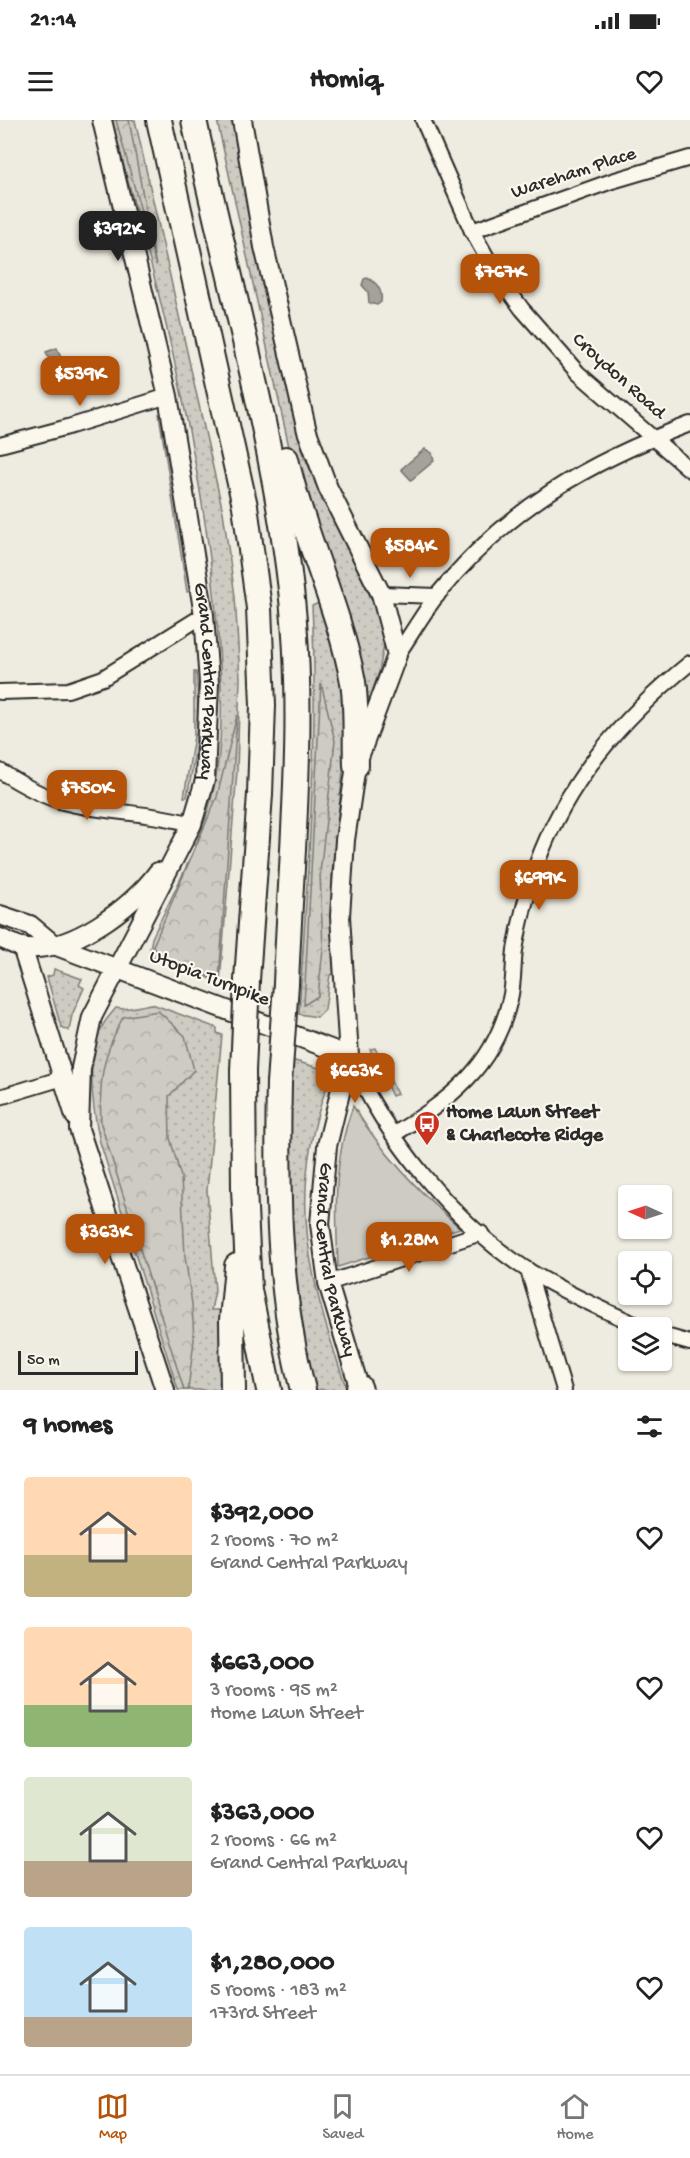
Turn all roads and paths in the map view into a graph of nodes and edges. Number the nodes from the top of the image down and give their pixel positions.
1 (102, 120) edge
2 (159, 120) edge
3 (194, 120) edge
4 (242, 120) edge
5 (423, 120) edge
6 (690, 158) edge
7 (207, 182) junction
8 (472, 231) junction
9 (168, 396) junction
10 (690, 424) edge
11 (654, 437) junction
12 (0, 445) edge
13 (690, 470) edge
14 (381, 594) junction
15 (437, 596) junction
16 (204, 615) junction
17 (397, 655) junction
18 (690, 663) edge
19 (0, 692) edge
20 (356, 765) junction
21 (0, 771) edge
22 (192, 824) junction
23 (0, 915) edge
24 (0, 938) edge
25 (54, 945) junction
26 (22, 947) junction
27 (119, 969) junction
28 (348, 1056) junction
29 (63, 1078) junction
30 (0, 1097) edge
31 (79, 1129) junction
32 (393, 1135) junction
33 (244, 1189) junction
34 (481, 1233) junction
35 (528, 1270) junction
36 (328, 1283) junction
37 (620, 1317) edge
38 (672, 1338) edge
39 (690, 1343) edge
40 (360, 1389) edge
41 (165, 1390) edge
42 (233, 1390) edge
43 (269, 1390) edge
44 (303, 1390) edge
45 (564, 1390) edge

1 - 9 main road, Grand Central Parkway
2 - 33 highway, bridge
3 - 7 highway
4 - 14 main road
5 - 8 street, Croydon Road
6 - 8 street, Wareham Place
7 - 20 highway
7 - 44 highway, bridge
8 - 11 street, Croydon Road
9 - 12 street
9 - 16 main road, Grand Central Parkway
10 - 11 street
11 - 13 street, Croydon Road
11 - 15 street
14 - 15 street
14 - 17 main road
15 - 17 street
16 - 19 street
16 - 22 main road, Grand Central Parkway
17 - 20 main road, Grand Central Parkway
18 - 32 street
20 - 28 main road, Grand Central Parkway
21 - 22 street
22 - 25 main road
22 - 27 main road, Grand Central Parkway
23 - 25 main road
24 - 26 main road
25 - 26 main road
25 - 27 main road, Utopia Turnpike
26 - 29 main road
27 - 28 main road, Utopia Turnpike
27 - 31 main road, Grand Central Parkway
28 - 32 street
28 - 36 main road, Grand Central Parkway
29 - 30 street
29 - 31 main road
31 - 41 main road, Grand Central Parkway
32 - 34 street
33 - 42 highway
33 - 43 highway
34 - 35 street
34 - 36 street
35 - 37 street
35 - 45 street
36 - 40 main road, Grand Central Parkway
38 - 39 street

